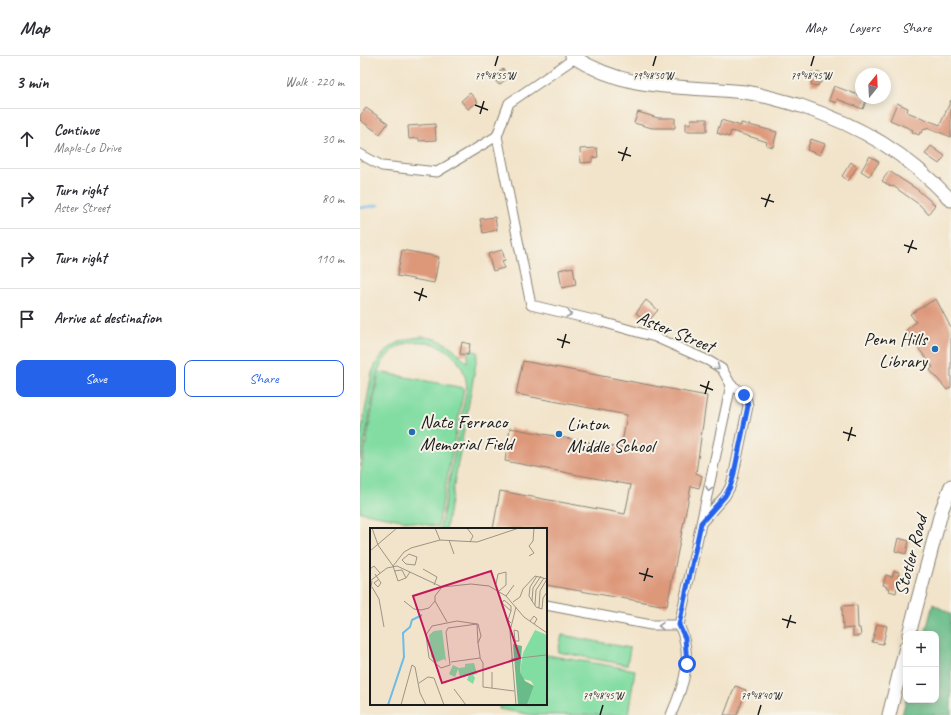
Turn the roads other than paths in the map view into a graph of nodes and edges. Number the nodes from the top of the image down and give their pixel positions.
1 (574, 57) edge
2 (497, 136) junction
3 (360, 154) edge
4 (951, 200) edge
5 (731, 385) junction
6 (951, 486) edge
7 (701, 523) junction
8 (547, 605) edge
9 (679, 625) junction
10 (910, 631) edge
11 (903, 659) edge
12 (671, 715) edge
13 (889, 715) edge

1 - 2 street, Aster Street
1 - 4 main road
2 - 3 street
2 -> 5 street, Aster Street
5 -> 7 street
5 - 7 street, Aster Street
6 - 10 main road, Stotler Road
7 - 9 street
9 -> 8 street
9 - 12 street
11 - 13 main road

